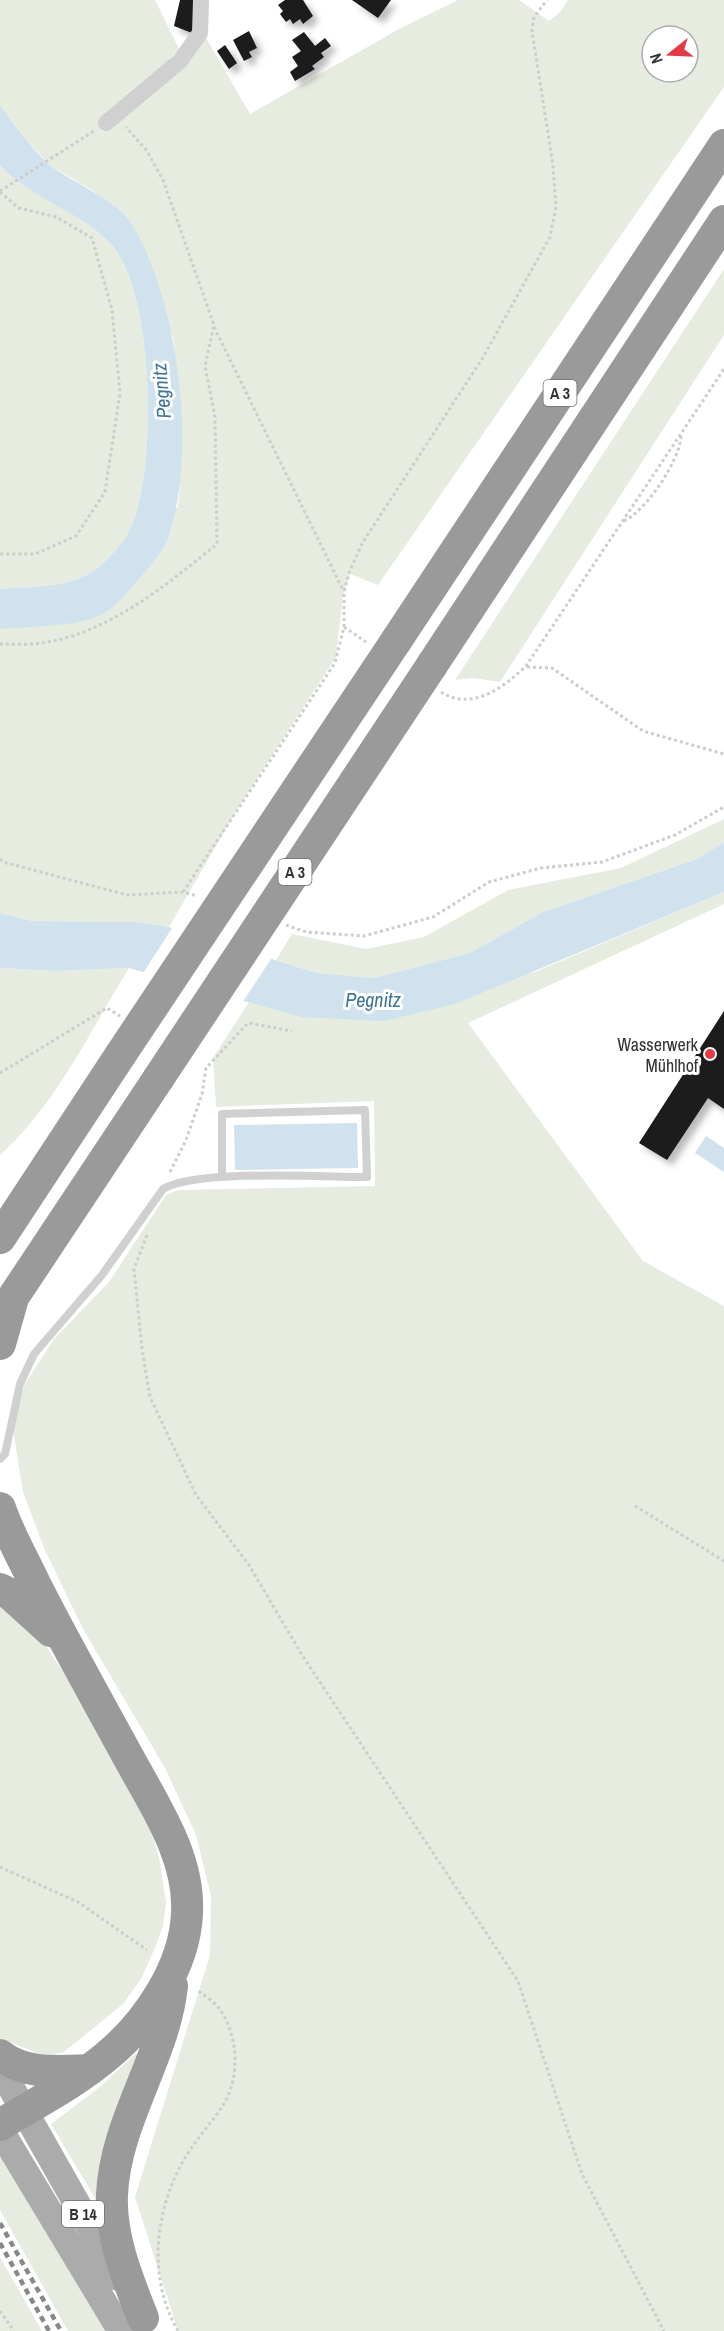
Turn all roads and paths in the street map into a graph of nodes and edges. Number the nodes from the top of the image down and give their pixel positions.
1 (201, 0) edge
2 (547, 0) edge
3 (111, 119) junction
4 (724, 145) edge
5 (0, 192) edge
6 (724, 221) edge
7 (214, 325) junction
8 (724, 369) edge
9 (681, 435) junction
10 (622, 522) junction
11 (0, 555) edge
12 (344, 592) junction
13 (344, 627) junction
14 (0, 644) edge
15 (385, 644) junction
16 (526, 666) junction
17 (432, 675) junction
18 (724, 754) edge
19 (724, 807) edge
20 (0, 859) edge
21 (183, 892) junction
22 (205, 899) dead end
23 (284, 925) dead end
24 (292, 1031) dead end
25 (56, 1153) junction
26 (222, 1177) junction
27 (163, 1189) junction
28 (0, 1205) edge
29 (149, 1229) dead end
30 (0, 1238) edge
31 (7, 1308) edge
32 (0, 1344) edge
33 (0, 1459) edge
34 (635, 1506) dead end
35 (0, 1508) edge
36 (724, 1561) edge
37 (0, 1589) edge
38 (70, 1651) junction
39 (0, 1867) edge
40 (147, 1950) dead end
41 (174, 1965) junction
42 (197, 1990) dead end
43 (0, 2055) edge
44 (0, 2068) edge
45 (89, 2070) junction
46 (12, 2117) edge
47 (0, 2130) edge
48 (0, 2311) edge
49 (138, 2327) edge
50 (14, 2331) edge
51 (178, 2331) edge
52 (664, 2331) edge

1 - 3 street
2 - 12 path
3 - 5 path
3 - 7 path
4 - 15 highway, A 3
5 - 11 path
6 - 17 highway, A 3
7 - 12 path
7 - 14 path
8 - 9 path
9 - 10 path
9 - 10 path
10 - 16 path
12 - 13 path
13 - 15 path
13 - 21 path
15 - 25 highway, A 3, bridge
16 - 17 path
16 - 18 path
17 - 31 highway, A 3, bridge
19 - 23 path
20 - 21 path
21 - 22 path
24 - 27 path
25 - 28 highway
25 - 30 highway, A 3
26 - 26 lane
26 - 27 lane
27 - 33 lane
29 - 52 path
31 - 32 highway
34 - 36 path
35 - 38 highway
37 - 38 highway
38 - 41 highway
39 - 40 path
41 - 45 highway
41 - 49 highway
42 - 51 path
43 - 45 highway
44 - 46 main road, B 14
45 - 46 highway
46 - 49 main road, B 14
47 - 49 main road, B 14
48 - 50 path

